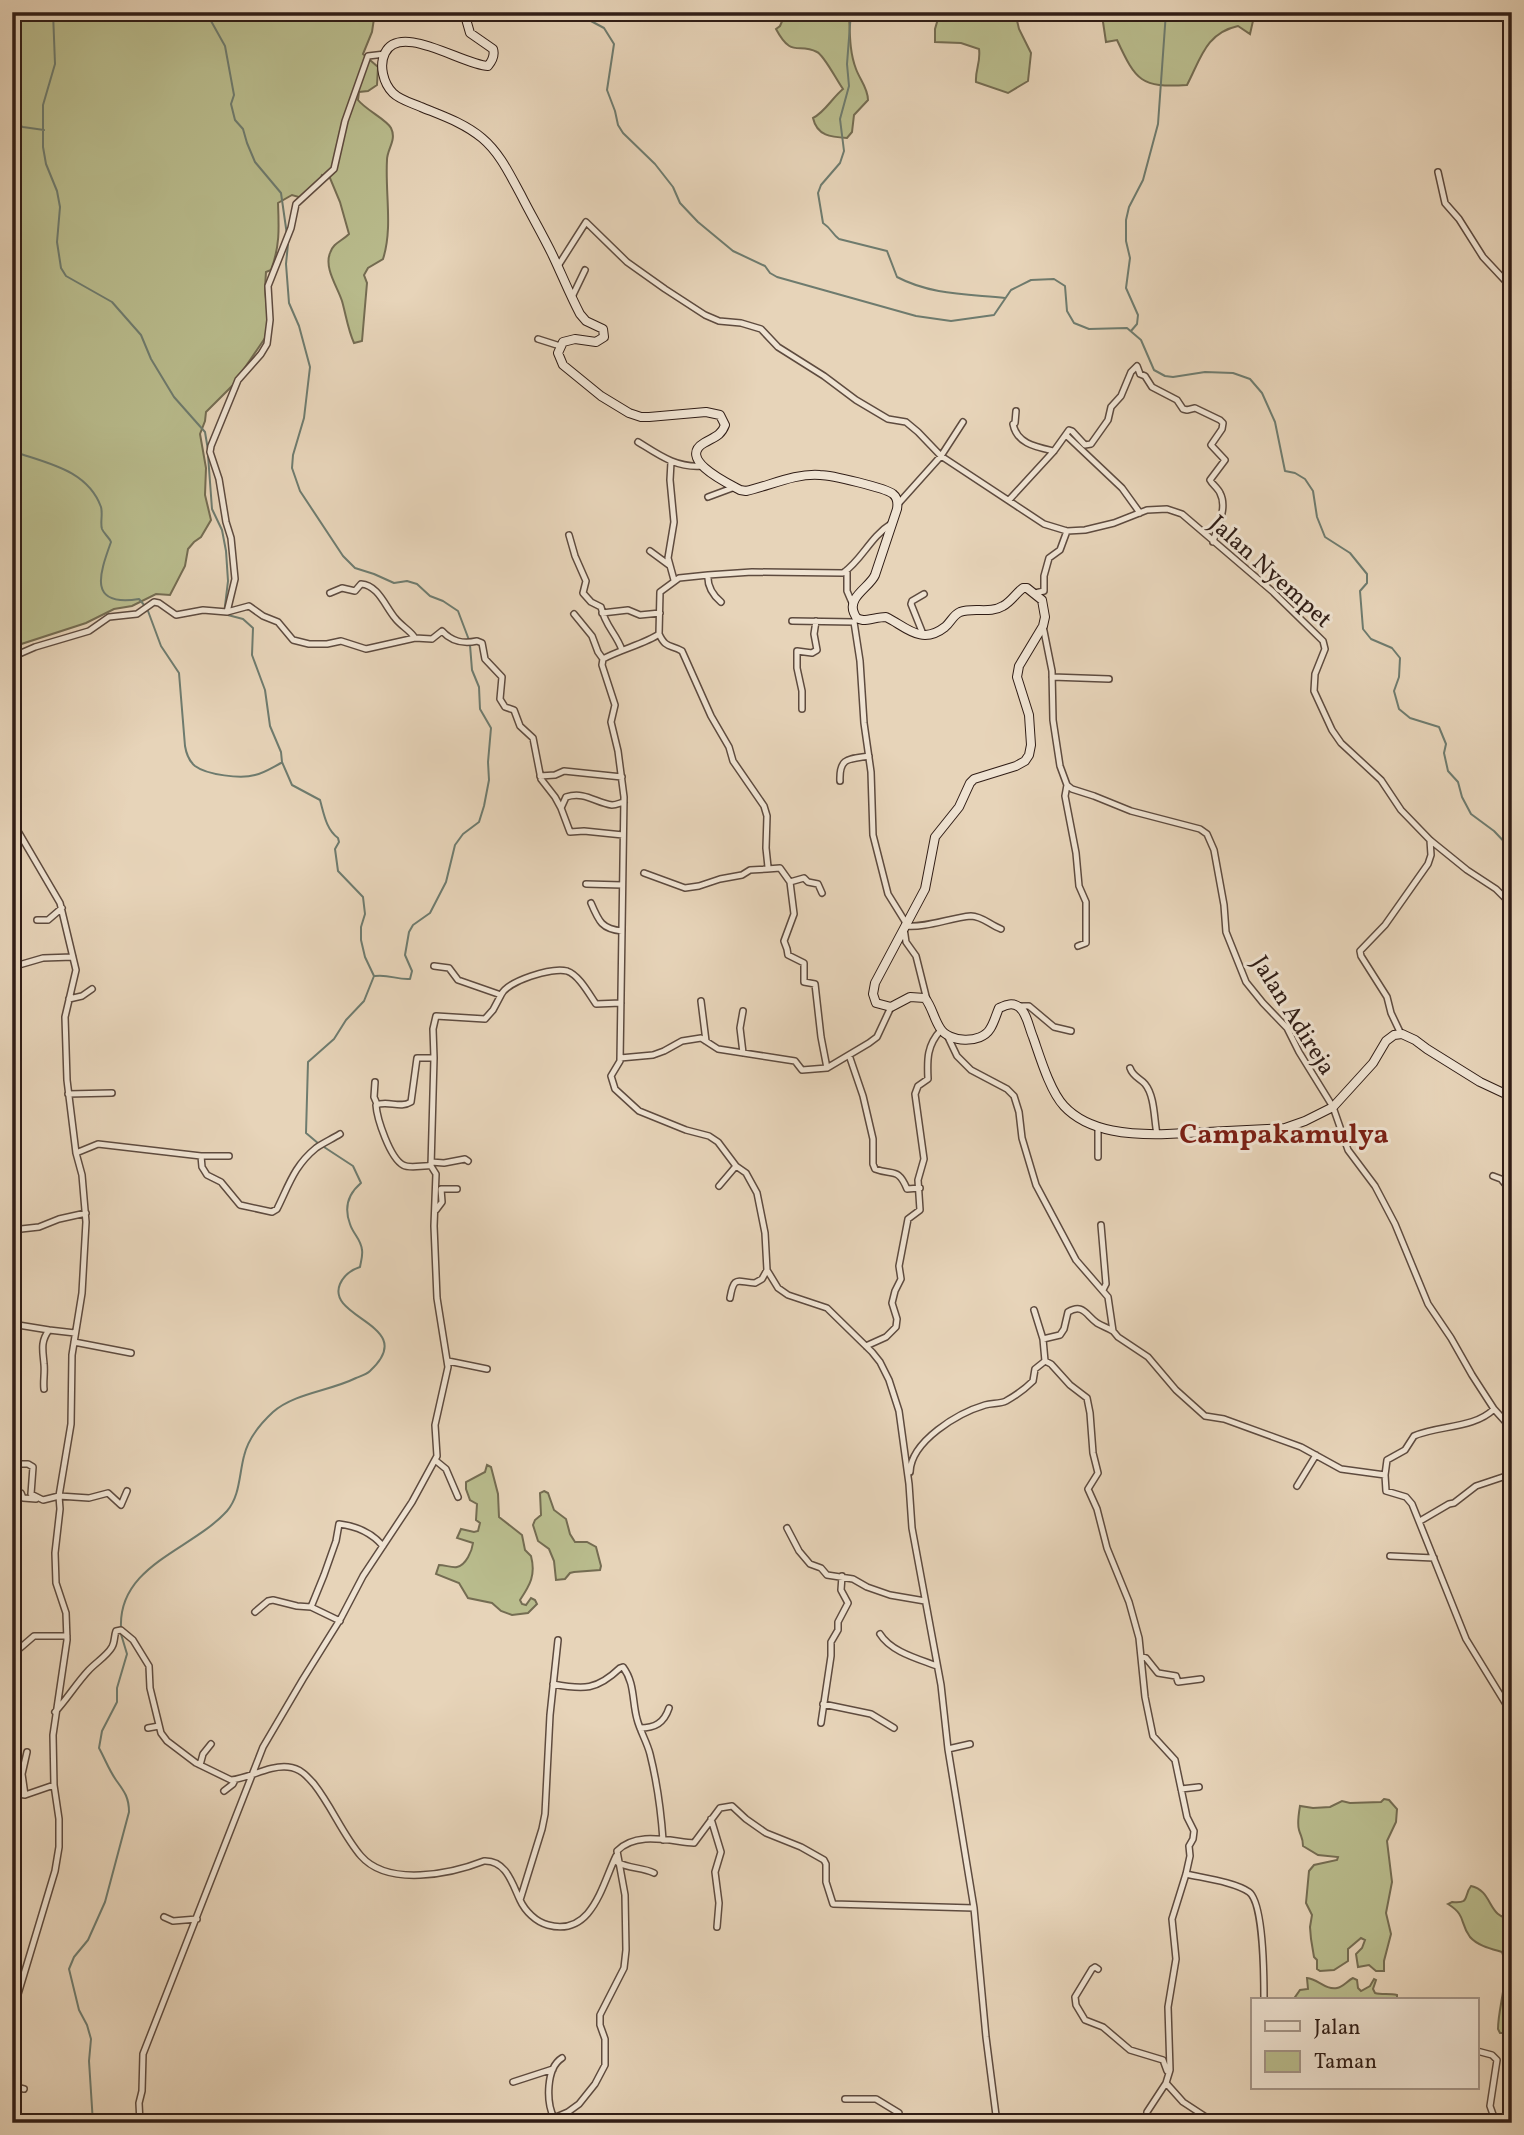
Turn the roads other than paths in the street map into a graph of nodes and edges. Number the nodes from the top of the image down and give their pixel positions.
1 (464, 12) edge
2 (385, 54) junction
3 (1438, 172) dead end
4 (558, 266) junction
5 (585, 270) dead end
6 (1512, 288) edge
7 (572, 297) junction
8 (538, 339) dead end
9 (560, 346) junction
10 (1016, 411) dead end
11 (963, 422) dead end
12 (1066, 435) junction
13 (638, 442) dead end
14 (1054, 450) junction
15 (941, 456) junction
16 (671, 462) junction
17 (702, 466) junction
18 (735, 487) junction
19 (708, 497) dead end
20 (1009, 500) junction
21 (898, 503) junction
22 (1140, 513) junction
23 (891, 524) junction
24 (1066, 531) junction
25 (569, 535) dead end
26 (1213, 542) junction
27 (650, 551) dead end
28 (669, 565) junction
29 (847, 570) junction
30 (708, 575) junction
31 (674, 580) junction
32 (330, 593) dead end
33 (1035, 593) junction
34 (925, 594) dead end
35 (721, 602) dead end
36 (853, 605) junction
37 (227, 612) junction
38 (602, 613) junction
39 (660, 613) junction
40 (574, 614) dead end
41 (855, 620) junction
42 (792, 621) dead end
43 (816, 621) junction
44 (1043, 625) junction
45 (659, 634) junction
46 (923, 634) junction
47 (415, 638) junction
48 (622, 650) junction
49 (12, 657) edge
50 (603, 659) junction
51 (1052, 677) junction
52 (1109, 679) dead end
53 (802, 709) dead end
54 (868, 756) junction
55 (540, 776) junction
56 (622, 777) junction
57 (840, 781) dead end
58 (1067, 785) junction
59 (624, 802) junction
60 (561, 808) junction
61 (12, 821) edge
62 (623, 835) junction
63 (1430, 840) junction
64 (767, 869) junction
65 (644, 873) dead end
66 (790, 882) junction
67 (586, 884) dead end
68 (622, 885) junction
69 (822, 894) dead end
70 (591, 903) dead end
71 (1512, 905) edge
72 (62, 908) junction
73 (37, 920) dead end
74 (905, 926) junction
75 (1001, 929) dead end
76 (622, 931) junction
77 (1078, 946) dead end
78 (73, 957) junction
79 (434, 966) dead end
80 (12, 967) edge
81 (92, 989) dead end
82 (501, 995) junction
83 (69, 999) junction
84 (927, 1000) junction
85 (701, 1001) dead end
86 (621, 1003) junction
87 (1018, 1006) junction
88 (891, 1007) junction
89 (743, 1011) dead end
90 (1071, 1031) dead end
91 (944, 1032) junction
92 (1401, 1034) junction
93 (706, 1041) junction
94 (743, 1053) junction
95 (849, 1055) junction
96 (434, 1058) junction
97 (620, 1058) junction
98 (827, 1068) junction
99 (1129, 1068) dead end
100 (375, 1083) dead end
101 (112, 1093) dead end
102 (68, 1094) junction
103 (1512, 1097) edge
104 (377, 1104) junction
105 (1333, 1107) junction
106 (1098, 1126) junction
107 (340, 1134) dead end
108 (1157, 1134) junction
109 (76, 1153) junction
110 (201, 1156) junction
111 (229, 1156) dead end
112 (1098, 1157) dead end
113 (468, 1161) dead end
114 (431, 1164) junction
115 (736, 1166) junction
116 (1493, 1176) dead end
117 (719, 1186) dead end
118 (920, 1188) junction
119 (457, 1189) dead end
120 (1511, 1191) edge
121 (86, 1213) junction
122 (435, 1213) junction
123 (1101, 1224) dead end
124 (12, 1230) edge
125 (767, 1270) junction
126 (1103, 1290) junction
127 (730, 1298) dead end
128 (1034, 1310) dead end
129 (12, 1324) edge
130 (49, 1330) junction
131 (1114, 1331) junction
132 (75, 1333) junction
133 (1043, 1339) junction
134 (74, 1342) junction
135 (866, 1346) junction
136 (131, 1353) dead end
137 (448, 1361) junction
138 (1045, 1361) junction
139 (487, 1369) dead end
140 (44, 1389) dead end
141 (1494, 1409) junction
142 (1512, 1429) edge
143 (1316, 1455) junction
144 (435, 1460) junction
145 (17, 1464) dead end
146 (1512, 1474) edge
147 (1385, 1475) junction
148 (909, 1484) junction
149 (1297, 1486) dead end
150 (127, 1491) dead end
151 (12, 1494) edge
152 (59, 1496) junction
153 (458, 1497) dead end
154 (43, 1500) junction
155 (1420, 1521) junction
156 (787, 1528) dead end
157 (383, 1546) junction
158 (1390, 1556) dead end
159 (1434, 1558) junction
160 (842, 1576) junction
161 (925, 1601) junction
162 (311, 1607) junction
163 (255, 1612) dead end
164 (340, 1621) junction
165 (880, 1634) dead end
166 (67, 1636) junction
167 (558, 1640) dead end
168 (12, 1655) edge
169 (1141, 1656) junction
170 (937, 1666) junction
171 (1201, 1679) dead end
172 (553, 1684) junction
173 (824, 1704) junction
174 (669, 1708) dead end
175 (55, 1712) junction
176 (1512, 1714) edge
177 (821, 1723) dead end
178 (159, 1726) junction
179 (148, 1728) dead end
180 (639, 1728) junction
181 (894, 1728) dead end
182 (211, 1744) dead end
183 (970, 1744) dead end
184 (948, 1749) junction
185 (27, 1752) dead end
186 (200, 1765) junction
187 (253, 1773) junction
188 (234, 1780) junction
189 (54, 1785) junction
190 (1199, 1787) dead end
191 (1181, 1789) junction
192 (224, 1791) dead end
193 (12, 1793) edge
194 (25, 1795) junction
195 (711, 1819) junction
196 (663, 1840) junction
197 (617, 1859) junction
198 (654, 1873) dead end
199 (1186, 1874) junction
200 (520, 1900) junction
201 (974, 1908) junction
202 (164, 1917) dead end
203 (197, 1920) junction
204 (717, 1927) dead end
205 (1098, 1969) dead end
206 (1264, 1998) edge
207 (12, 2014) edge
208 (1478, 2051) edge
209 (562, 2058) dead end
210 (553, 2069) junction
211 (1167, 2081) junction
212 (513, 2082) dead end
213 (12, 2086) edge
214 (24, 2089) dead end
215 (845, 2099) dead end
216 (552, 2120) edge
217 (1212, 2121) dead end
218 (139, 2123) edge
219 (902, 2123) edge
220 (997, 2123) edge
221 (1146, 2123) edge
222 (1496, 2123) edge

1 - 2 street
2 - 4 street
2 - 37 street
3 - 6 street
4 - 7 street
4 - 15 street
5 - 7 street
7 - 9 street
8 - 9 street
9 - 17 street
10 - 14 street
11 - 15 street
12 - 14 street
12 - 22 street
12 - 26 street
13 - 16 street
14 - 20 street
15 - 20 street
15 - 21 street
16 - 17 street
16 - 28 street
17 - 18 street
18 - 19 street
18 - 21 street
20 - 24 street
21 - 23 street
22 - 24 street, Jalan Nyempet
22 - 26 street, Jalan Nyempet
23 - 29 street
23 - 36 street
24 - 33 street
25 - 38 street
26 - 63 street, Jalan Nyempet
27 - 28 street
28 - 31 street
29 - 30 street
29 - 36 street
30 - 31 street
30 - 35 street
31 - 39 street
32 - 47 street
33 - 44 street
33 - 46 street
34 - 46 street
36 - 41 street
37 - 47 street
37 - 49 street
38 - 39 street
38 - 48 street
39 - 45 street
40 - 50 street
41 - 43 street
41 - 46 street
41 - 54 street
42 - 43 street
43 - 53 street
44 - 51 street
44 - 74 street
45 - 48 street
45 - 64 street
47 - 55 street
48 - 50 street
50 - 56 street
51 - 52 street
51 - 58 street
54 - 57 street
54 - 74 street
55 - 56 street
55 - 60 street
56 - 59 street
58 - 77 street
58 - 105 street, Jalan Adireja
59 - 60 street
59 - 62 street
60 - 62 street
61 - 72 street
62 - 68 street
63 - 71 street, Jalan Nyempet
63 - 92 street
64 - 65 street
64 - 66 street
66 - 69 street
66 - 98 street
67 - 68 street
68 - 76 street
70 - 76 street
72 - 73 street
72 - 78 street
74 - 75 street
74 - 84 street
74 - 88 street
76 - 86 street
78 - 80 street
78 - 83 street
79 - 82 street
81 - 83 street
82 - 86 street
82 - 96 street
83 - 102 street
84 - 88 street
84 - 91 street
85 - 93 street
86 - 97 street
87 - 90 street
87 - 91 street
87 - 106 street
88 - 95 street
89 - 94 street
91 - 118 street
91 - 126 street
92 - 103 street
92 - 105 street
93 - 94 street
93 - 97 street
94 - 98 street
95 - 98 street
95 - 118 street
96 - 104 street
96 - 114 street
97 - 115 street
99 - 108 street
100 - 104 street
101 - 102 street
102 - 109 street
104 - 114 street
105 - 108 street
105 - 141 street
106 - 108 street
106 - 112 street
107 - 110 street
109 - 110 street
109 - 121 street
110 - 111 street
113 - 114 street
114 - 122 street
115 - 117 street
115 - 125 street
116 - 120 street
118 - 135 street
119 - 122 street
121 - 124 street
121 - 132 street
122 - 137 street
123 - 126 street
125 - 127 street
125 - 135 street
126 - 131 street
128 - 133 street
129 - 130 street
130 - 132 street
130 - 140 street
131 - 133 street
131 - 143 street
132 - 134 street
133 - 138 street
134 - 136 street
134 - 152 street
135 - 148 street
137 - 139 street
137 - 144 street
138 - 148 street
138 - 169 street
141 - 142 street
141 - 147 street
143 - 147 street
143 - 149 street
144 - 153 street
144 - 157 street
145 - 154 street
146 - 155 street
147 - 155 street
148 - 161 street
150 - 152 street
151 - 154 street
152 - 154 street
152 - 166 street
155 - 159 street
156 - 160 street
157 - 162 street
157 - 164 street
158 - 159 street
159 - 176 street
160 - 161 street
160 - 173 street
161 - 170 street
162 - 163 street
162 - 164 street
164 - 187 street
165 - 170 street
166 - 168 street
166 - 175 street
167 - 172 street
169 - 171 street
169 - 191 street
170 - 184 street
172 - 180 street
172 - 200 street
173 - 177 street
173 - 181 street
174 - 180 street
175 - 178 street
175 - 189 street
178 - 179 street
178 - 186 street
180 - 196 street
182 - 186 street
183 - 184 street
184 - 201 street
185 - 194 street
186 - 188 street
187 - 188 street
187 - 200 street
187 - 203 street
188 - 192 street
189 - 194 street
189 - 207 street
190 - 191 street
191 - 199 street
193 - 194 street
195 - 196 street
195 - 201 street
195 - 204 street
196 - 197 street
197 - 198 street
197 - 200 street
197 - 216 street
199 - 206 street
199 - 211 street
201 - 220 street
202 - 203 street
203 - 218 street
205 - 211 street
208 - 222 street
209 - 210 street
210 - 212 street
210 - 216 street
211 - 217 street
211 - 221 street
213 - 214 street
215 - 219 street

